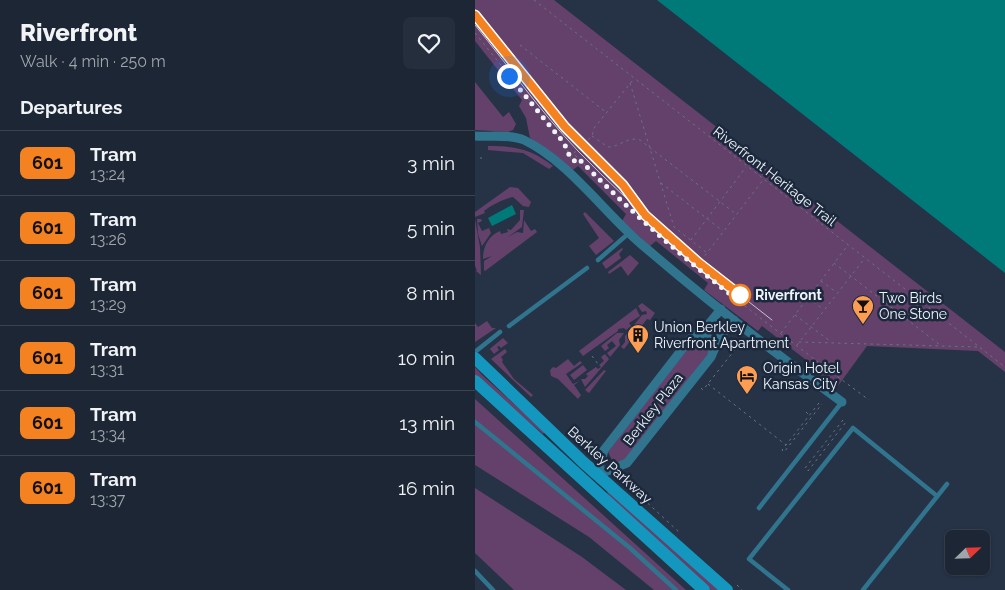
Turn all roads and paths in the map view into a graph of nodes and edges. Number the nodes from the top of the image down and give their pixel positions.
1 (534, 0) edge
2 (475, 33) edge
3 (520, 45) dead end
4 (633, 79) junction
5 (631, 83) junction
6 (607, 112) junction
7 (475, 136) edge
8 (592, 136) junction
9 (650, 147) junction
10 (578, 158) junction
11 (746, 166) junction
12 (763, 179) junction
13 (661, 182) junction
14 (720, 202) junction
15 (736, 214) junction
16 (707, 219) junction
17 (723, 231) junction
18 (629, 233) junction
19 (691, 240) junction
20 (848, 245) junction
21 (707, 253) junction
22 (865, 258) junction
23 (599, 260) dead end
24 (834, 263) junction
25 (696, 267) junction
26 (587, 268) dead end
27 (850, 276) junction
28 (821, 280) junction
29 (837, 293) junction
30 (808, 297) junction
31 (721, 309) junction
32 (824, 310) junction
33 (794, 315) junction
34 (734, 320) junction
35 (509, 326) dead end
36 (811, 327) junction
37 (700, 331) junction
38 (500, 332) dead end
39 (781, 333) junction
40 (741, 342) dead end
41 (799, 342) junction
42 (831, 342) junction
43 (940, 344) junction
44 (716, 345) junction
45 (796, 345) junction
46 (980, 347) junction
47 (475, 352) edge
48 (592, 356) dead end
49 (475, 358) edge
50 (598, 364) dead end
51 (1005, 367) edge
52 (475, 382) edge
53 (708, 384) junction
54 (701, 388) dead end
55 (869, 400) dead end
56 (819, 402) dead end
57 (843, 402) joint
58 (822, 404) dead end
59 (805, 412) dead end
60 (809, 415) junction
61 (812, 417) junction
62 (843, 420) dead end
63 (475, 422) edge
64 (846, 422) dead end
65 (800, 428) junction
66 (802, 430) junction
67 (833, 433) junction
68 (835, 436) junction
69 (790, 440) junction
70 (792, 442) junction
71 (786, 445) junction
72 (823, 446) junction
73 (825, 448) junction
74 (813, 458) junction
75 (816, 460) junction
76 (597, 475) junction
77 (947, 484) dead end
78 (589, 486) junction
79 (937, 496) junction
80 (759, 508) dead end
81 (475, 571) edge
82 (493, 590) edge
83 (676, 590) edge
84 (703, 590) edge
85 (727, 590) edge
86 (788, 590) edge
87 (863, 590) edge

1 - 4 path, Riverfront Heritage Trail
2 - 10 path
3 - 6 path
4 - 5 path
4 - 11 path, Riverfront Heritage Trail
5 - 6 path
5 - 9 path
6 - 8 path
7 - 18 street
8 - 9 path
8 - 10 path
9 - 13 path
9 - 14 path
10 - 25 path
11 - 12 path, Riverfront Heritage Trail
11 - 14 path
12 - 15 path
12 - 20 path, Riverfront Heritage Trail
13 - 16 path
13 - 19 path
14 - 15 path
14 - 16 path
15 - 17 path
16 - 17 path
16 - 19 path
17 - 21 path
18 - 23 lane
18 - 31 street
19 - 21 path
20 - 22 path, Riverfront Heritage Trail
20 - 24 path
21 - 25 path
22 - 27 path
22 - 46 path, Riverfront Heritage Trail
24 - 27 path
24 - 28 path
25 - 39 path
26 - 35 lane
27 - 29 path
27 - 43 path
28 - 29 path
28 - 30 path
29 - 32 path
30 - 32 path
30 - 33 path
31 - 34 street
31 - 37 street, Berkley Plaza
32 - 36 path
33 - 36 path
33 - 39 path
34 - 44 street, Berkley Plaza
34 - 57 street
36 - 41 path
36 - 42 path
37 - 44 street
37 - 76 street, Berkley Plaza
38 - 47 lane
39 - 45 path
40 - 53 path
41 - 42 path
41 - 45 path
42 - 43 path
43 - 46 path
44 - 76 street, Berkley Plaza
45 - 55 path
46 - 51 path, Riverfront Heritage Trail
48 - 50 path
49 - 76 main road, Berkley Parkway
52 - 78 main road
53 - 54 path
53 - 71 path
56 - 60 path
57 - 80 lane
58 - 61 path
59 - 60 path
60 - 61 path
60 - 65 path
61 - 66 path
62 - 67 path
63 - 83 lane
64 - 68 path
65 - 66 path
65 - 69 path
66 - 70 path
67 - 68 path
67 - 72 path
68 - 73 path
69 - 70 path
69 - 71 path
70 - 71 path
72 - 73 path
72 - 74 path
73 - 75 path
74 - 75 path
74 - 75 path
76 - 78 street
76 - 85 main road, Berkley Parkway
77 - 79 lane
78 - 84 main road
79 - 86 lane
79 - 87 lane
81 - 82 lane

